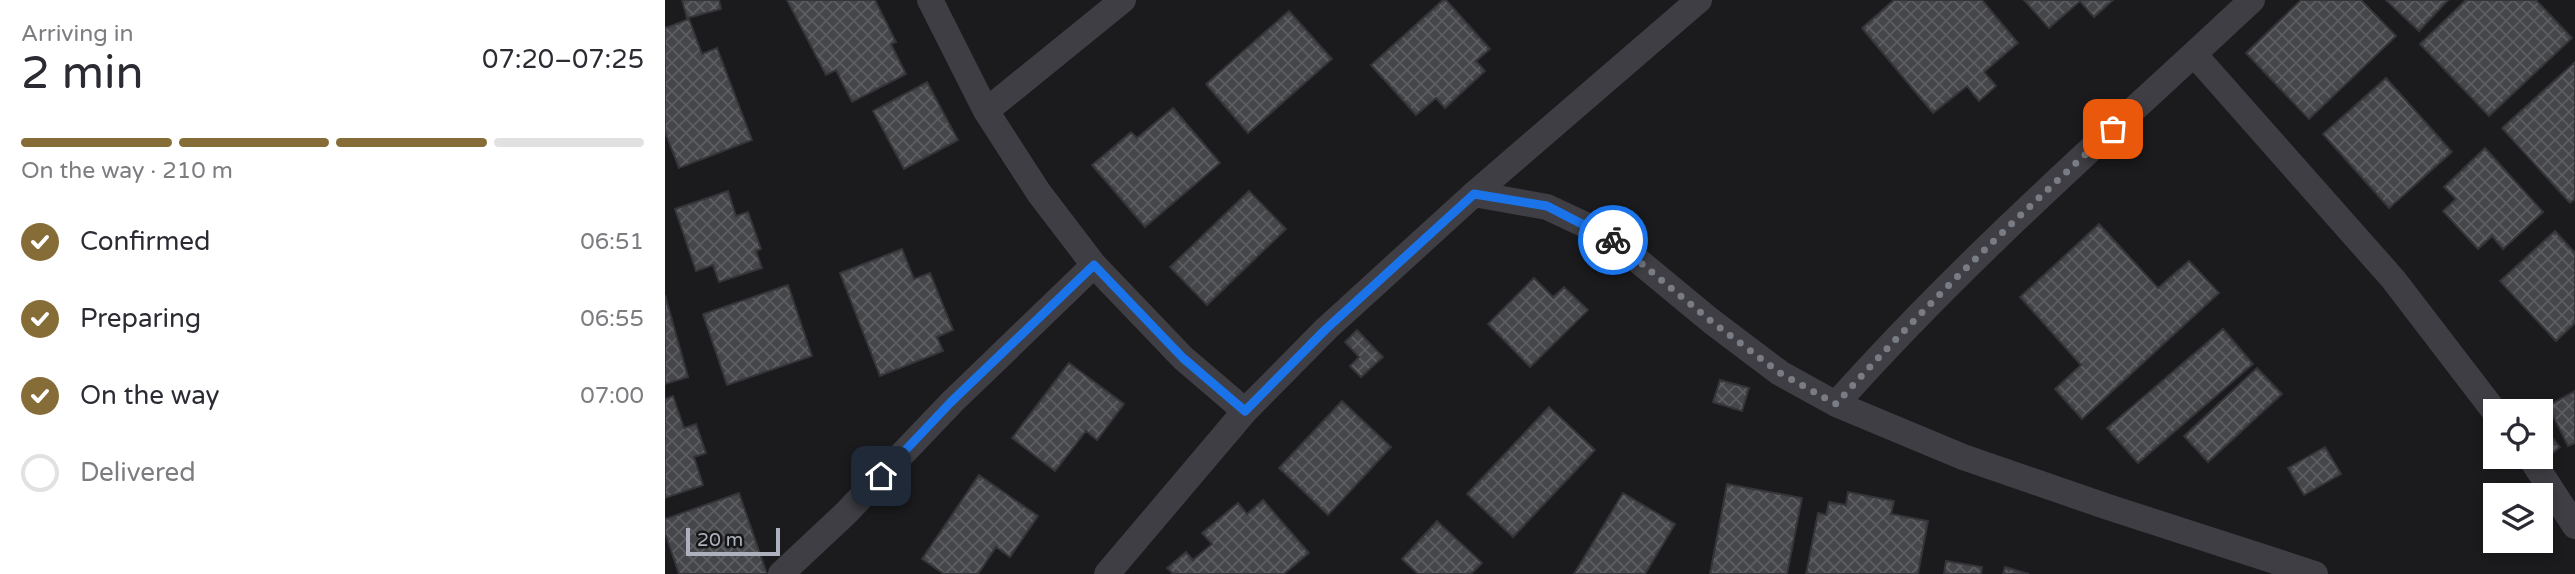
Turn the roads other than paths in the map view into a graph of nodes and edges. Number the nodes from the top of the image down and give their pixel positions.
1 (930, 0) edge
2 (1123, 0) edge
3 (1699, 0) edge
4 (2252, 0) edge
5 (2194, 54) junction
6 (986, 111) junction
7 (1474, 194) junction
8 (1094, 265) junction
9 (2485, 399) edge
10 (1836, 404) junction
11 (1245, 411) junction
12 (2538, 469) edge
13 (2575, 526) edge
14 (781, 574) edge
15 (1107, 574) edge
16 (2315, 574) edge

1 - 6 street
2 - 6 street
3 - 7 street
4 - 5 street
5 - 9 street
5 - 10 street
6 - 8 street
7 - 10 street
7 - 11 street
8 - 11 street
8 - 14 street
10 - 16 street
11 - 15 street
12 - 13 street

